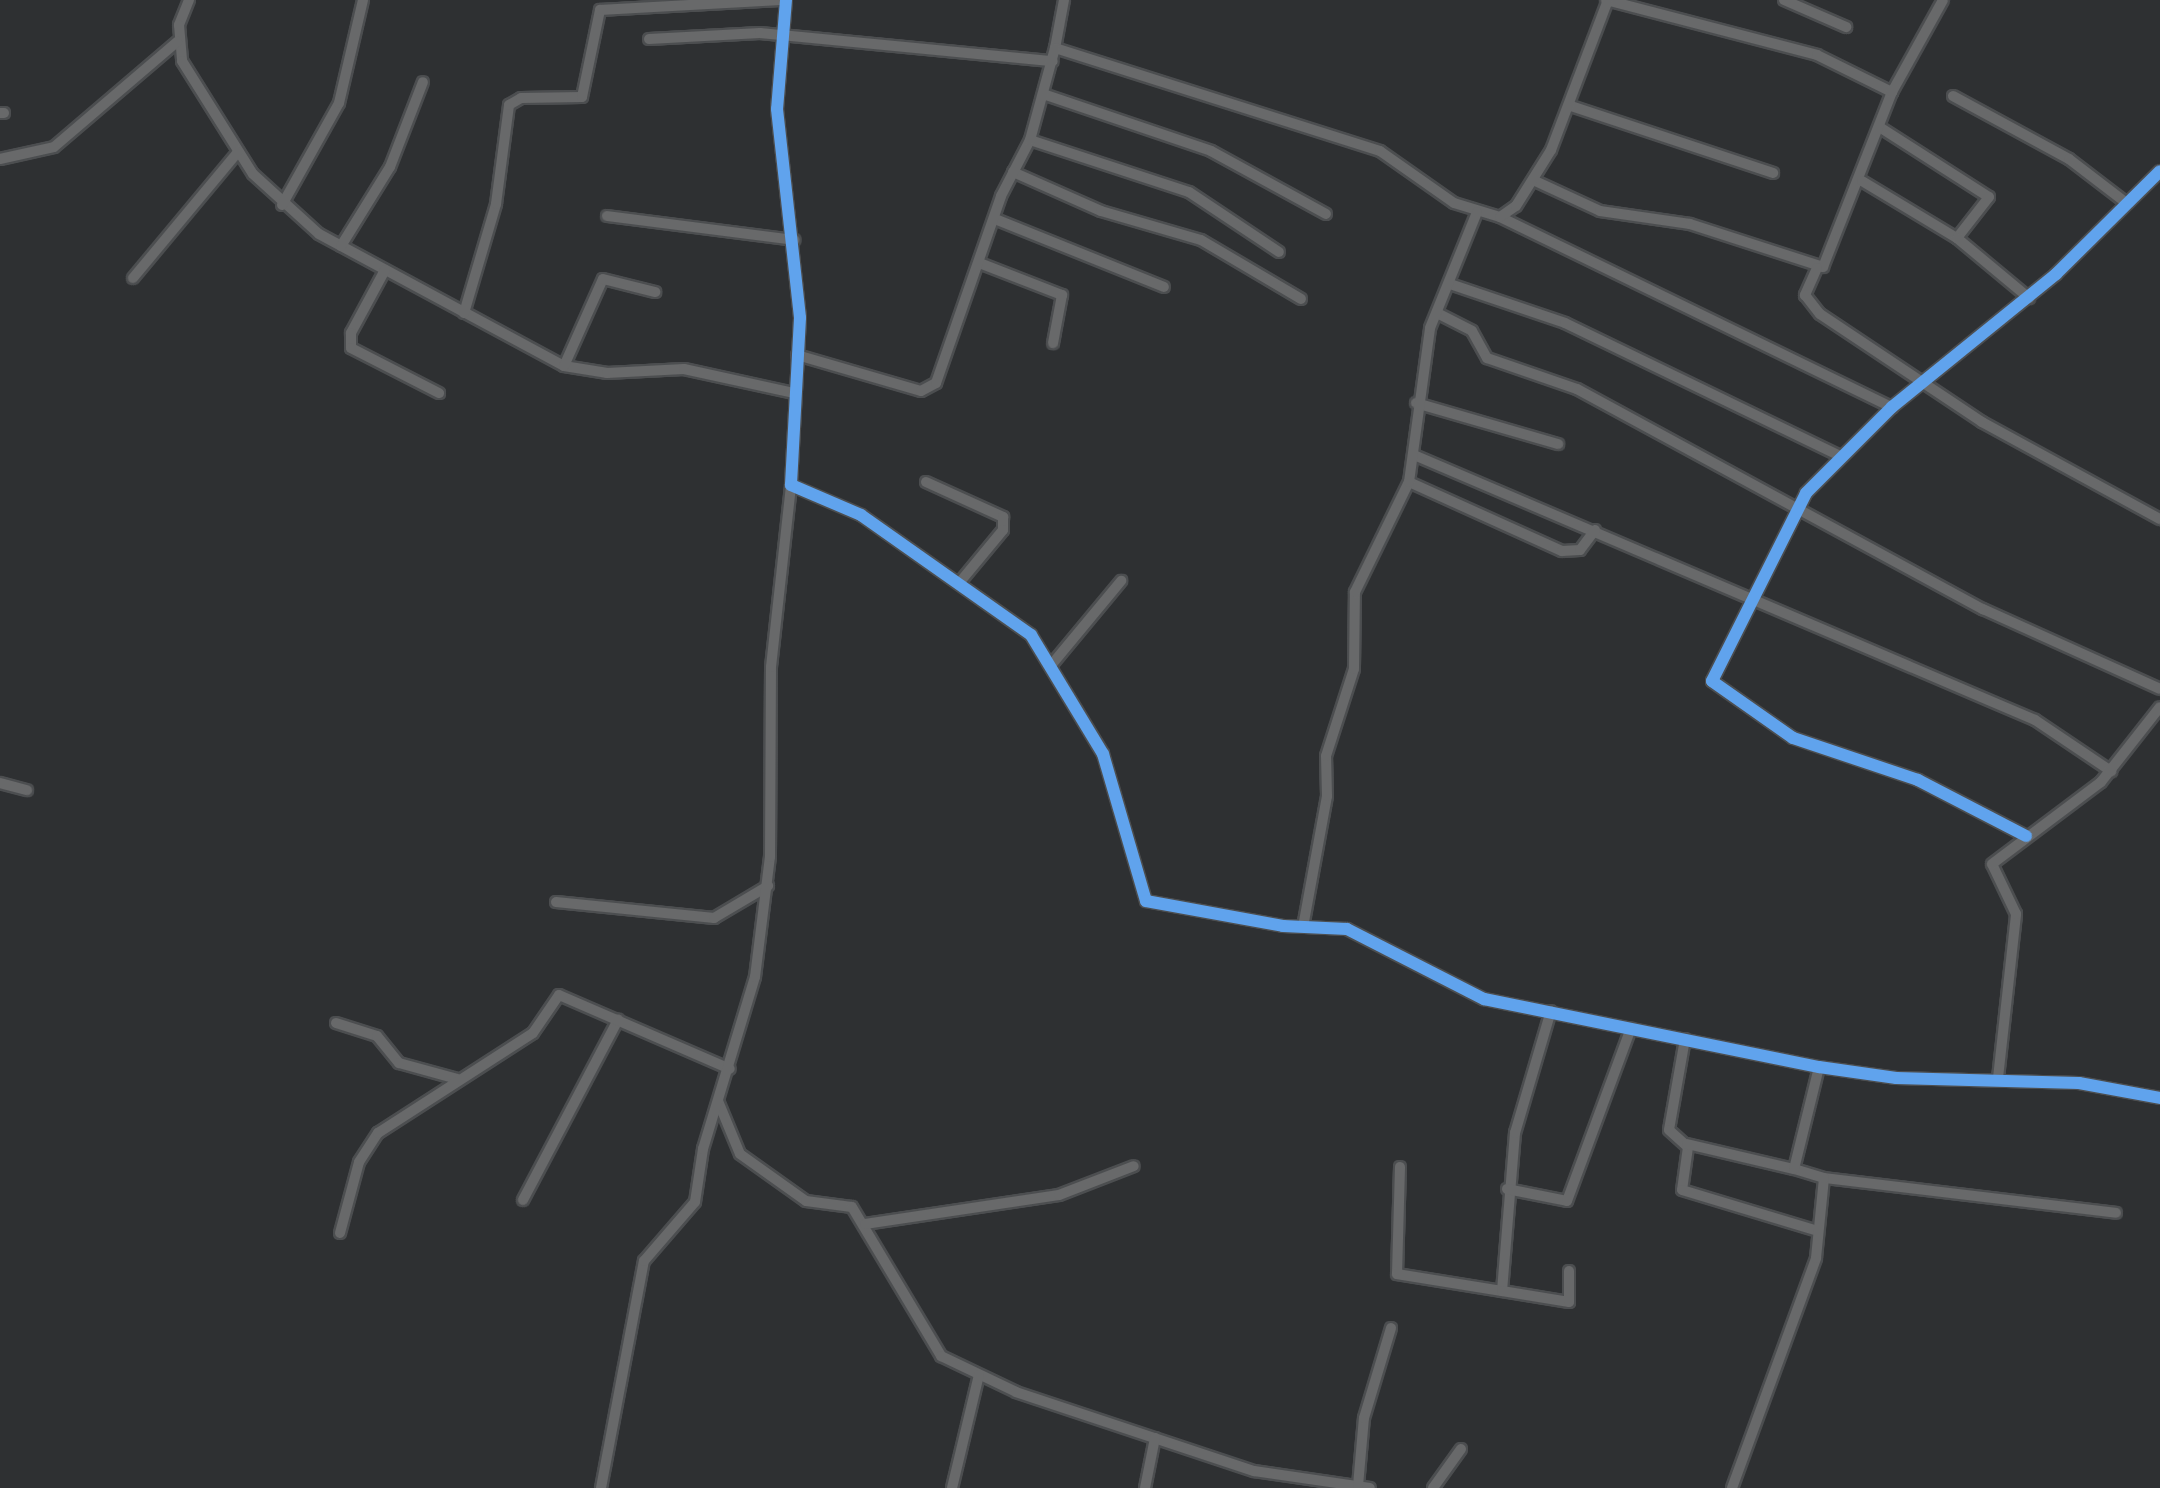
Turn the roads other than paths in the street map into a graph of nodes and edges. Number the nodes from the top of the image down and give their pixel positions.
1 (189, 0) edge
2 (363, 0) edge
3 (783, 0) edge
4 (1064, 0) edge
5 (1608, 0) edge
6 (1784, 0) edge
7 (1943, 0) edge
8 (1846, 27) dead end
9 (780, 34) junction
10 (649, 39) dead end
11 (177, 42) junction
12 (1055, 48) junction
13 (1053, 61) junction
14 (423, 82) dead end
15 (1892, 92) junction
16 (1046, 95) junction
17 (1953, 96) dead end
18 (1571, 106) junction
19 (1881, 128) junction
20 (1030, 140) junction
21 (238, 152) junction
22 (0, 159) edge
23 (2160, 171) edge
24 (1013, 172) junction
25 (1773, 173) dead end
26 (1533, 180) junction
27 (1862, 181) junction
28 (2124, 201) junction
29 (282, 205) junction
30 (1477, 212) junction
31 (1326, 214) dead end
32 (607, 216) dead end
33 (1500, 217) junction
34 (995, 219) junction
35 (1957, 238) junction
36 (794, 240) junction
37 (341, 246) junction
38 (1279, 252) dead end
39 (982, 264) junction
40 (1817, 268) junction
41 (385, 270) junction
42 (133, 278) dead end
43 (1450, 284) junction
44 (1164, 287) dead end
45 (655, 292) dead end
46 (2029, 298) junction
47 (1301, 299) dead end
48 (464, 313) junction
49 (1439, 314) junction
50 (1053, 343) dead end
51 (797, 355) junction
52 (564, 366) junction
53 (1921, 384) junction
54 (439, 393) dead end
55 (794, 393) junction
56 (1416, 403) junction
57 (1892, 407) junction
58 (1558, 444) dead end
59 (1414, 455) junction
60 (1840, 456) junction
61 (926, 482) dead end
62 (1409, 482) junction
63 (791, 485) junction
64 (1798, 505) junction
65 (2160, 519) edge
66 (1595, 530) junction
67 (1121, 581) dead end
68 (960, 582) junction
69 (1749, 599) junction
70 (1053, 663) junction
71 (2160, 689) edge
72 (2160, 707) edge
73 (2111, 771) junction
74 (0, 783) edge
75 (27, 790) dead end
76 (2026, 836) junction
77 (768, 886) junction
78 (556, 902) dead end
79 (1303, 927) junction
80 (1551, 1011) junction
81 (618, 1020) junction
82 (336, 1023) dead end
83 (1631, 1028) junction
84 (1685, 1039) junction
85 (1819, 1067) junction
86 (730, 1069) junction
87 (1998, 1078) junction
88 (457, 1079) junction
89 (2160, 1098) edge
90 (718, 1101) junction
91 (1687, 1144) junction
92 (1134, 1166) dead end
93 (1400, 1167) dead end
94 (1794, 1169) junction
95 (1824, 1178) junction
96 (1507, 1189) junction
97 (523, 1200) dead end
98 (2116, 1213) dead end
99 (865, 1224) junction
100 (1818, 1231) junction
101 (340, 1233) dead end
102 (1569, 1271) dead end
103 (1502, 1291) junction
104 (1391, 1328) dead end
105 (979, 1375) junction
106 (1155, 1438) junction
107 (1461, 1449) dead end
108 (1358, 1486) edge
109 (601, 1488) edge
110 (952, 1488) edge
111 (1145, 1488) edge
112 (1370, 1488) edge
113 (1433, 1488) edge
114 (1732, 1488) edge

1 - 11 street
2 - 29 street
3 - 9 street
3 - 48 street
4 - 12 street
5 - 15 street
5 - 18 street
6 - 8 street
7 - 15 street
9 - 10 street
9 - 13 street
9 - 36 street
11 - 21 street
11 - 22 street
12 - 13 street
12 - 30 street
13 - 16 street
14 - 37 street
15 - 19 street
16 - 20 street
16 - 31 street
17 - 28 street
18 - 25 street
18 - 26 street
19 - 27 street
19 - 35 street
20 - 24 street
20 - 38 street
21 - 29 street
21 - 42 street
23 - 28 street
24 - 34 street
24 - 47 street
26 - 33 street
26 - 40 street
27 - 35 street
27 - 40 street
28 - 46 street
29 - 37 street
30 - 33 street
30 - 43 street
32 - 36 street
33 - 57 street
34 - 39 street
34 - 44 street
35 - 46 street
36 - 51 street
37 - 41 street
39 - 50 street
39 - 51 street
40 - 53 street
41 - 48 street
41 - 54 street
43 - 49 street
43 - 60 street
45 - 52 street
46 - 53 street
48 - 52 street
49 - 56 street
49 - 64 street
51 - 55 street
52 - 55 street
53 - 57 street
53 - 65 street
55 - 63 street
56 - 58 street
56 - 59 street
57 - 60 street
59 - 62 street
59 - 66 street
60 - 64 street
61 - 68 street
62 - 66 street
62 - 79 street
63 - 68 street
63 - 77 street
64 - 69 street
64 - 71 street
66 - 69 street
67 - 70 street
68 - 70 street
69 - 73 street
69 - 76 street
70 - 79 street
72 - 73 street
73 - 76 street
74 - 75 street
76 - 87 street
77 - 78 street
77 - 86 street
79 - 80 street
80 - 83 street
80 - 96 street
81 - 86 street
81 - 88 street
81 - 97 street
82 - 88 street
83 - 84 street
83 - 96 street
84 - 85 street
84 - 91 street
85 - 87 street
85 - 94 street
86 - 90 street
87 - 89 street
88 - 101 street
90 - 99 street
90 - 109 street
91 - 94 street
91 - 100 street
92 - 99 street
93 - 103 street
94 - 95 street
95 - 98 street
95 - 100 street
96 - 103 street
99 - 105 street
100 - 114 street
102 - 103 street
104 - 108 street
105 - 106 street
105 - 110 street
106 - 108 street
106 - 111 street
107 - 113 street
108 - 112 street

